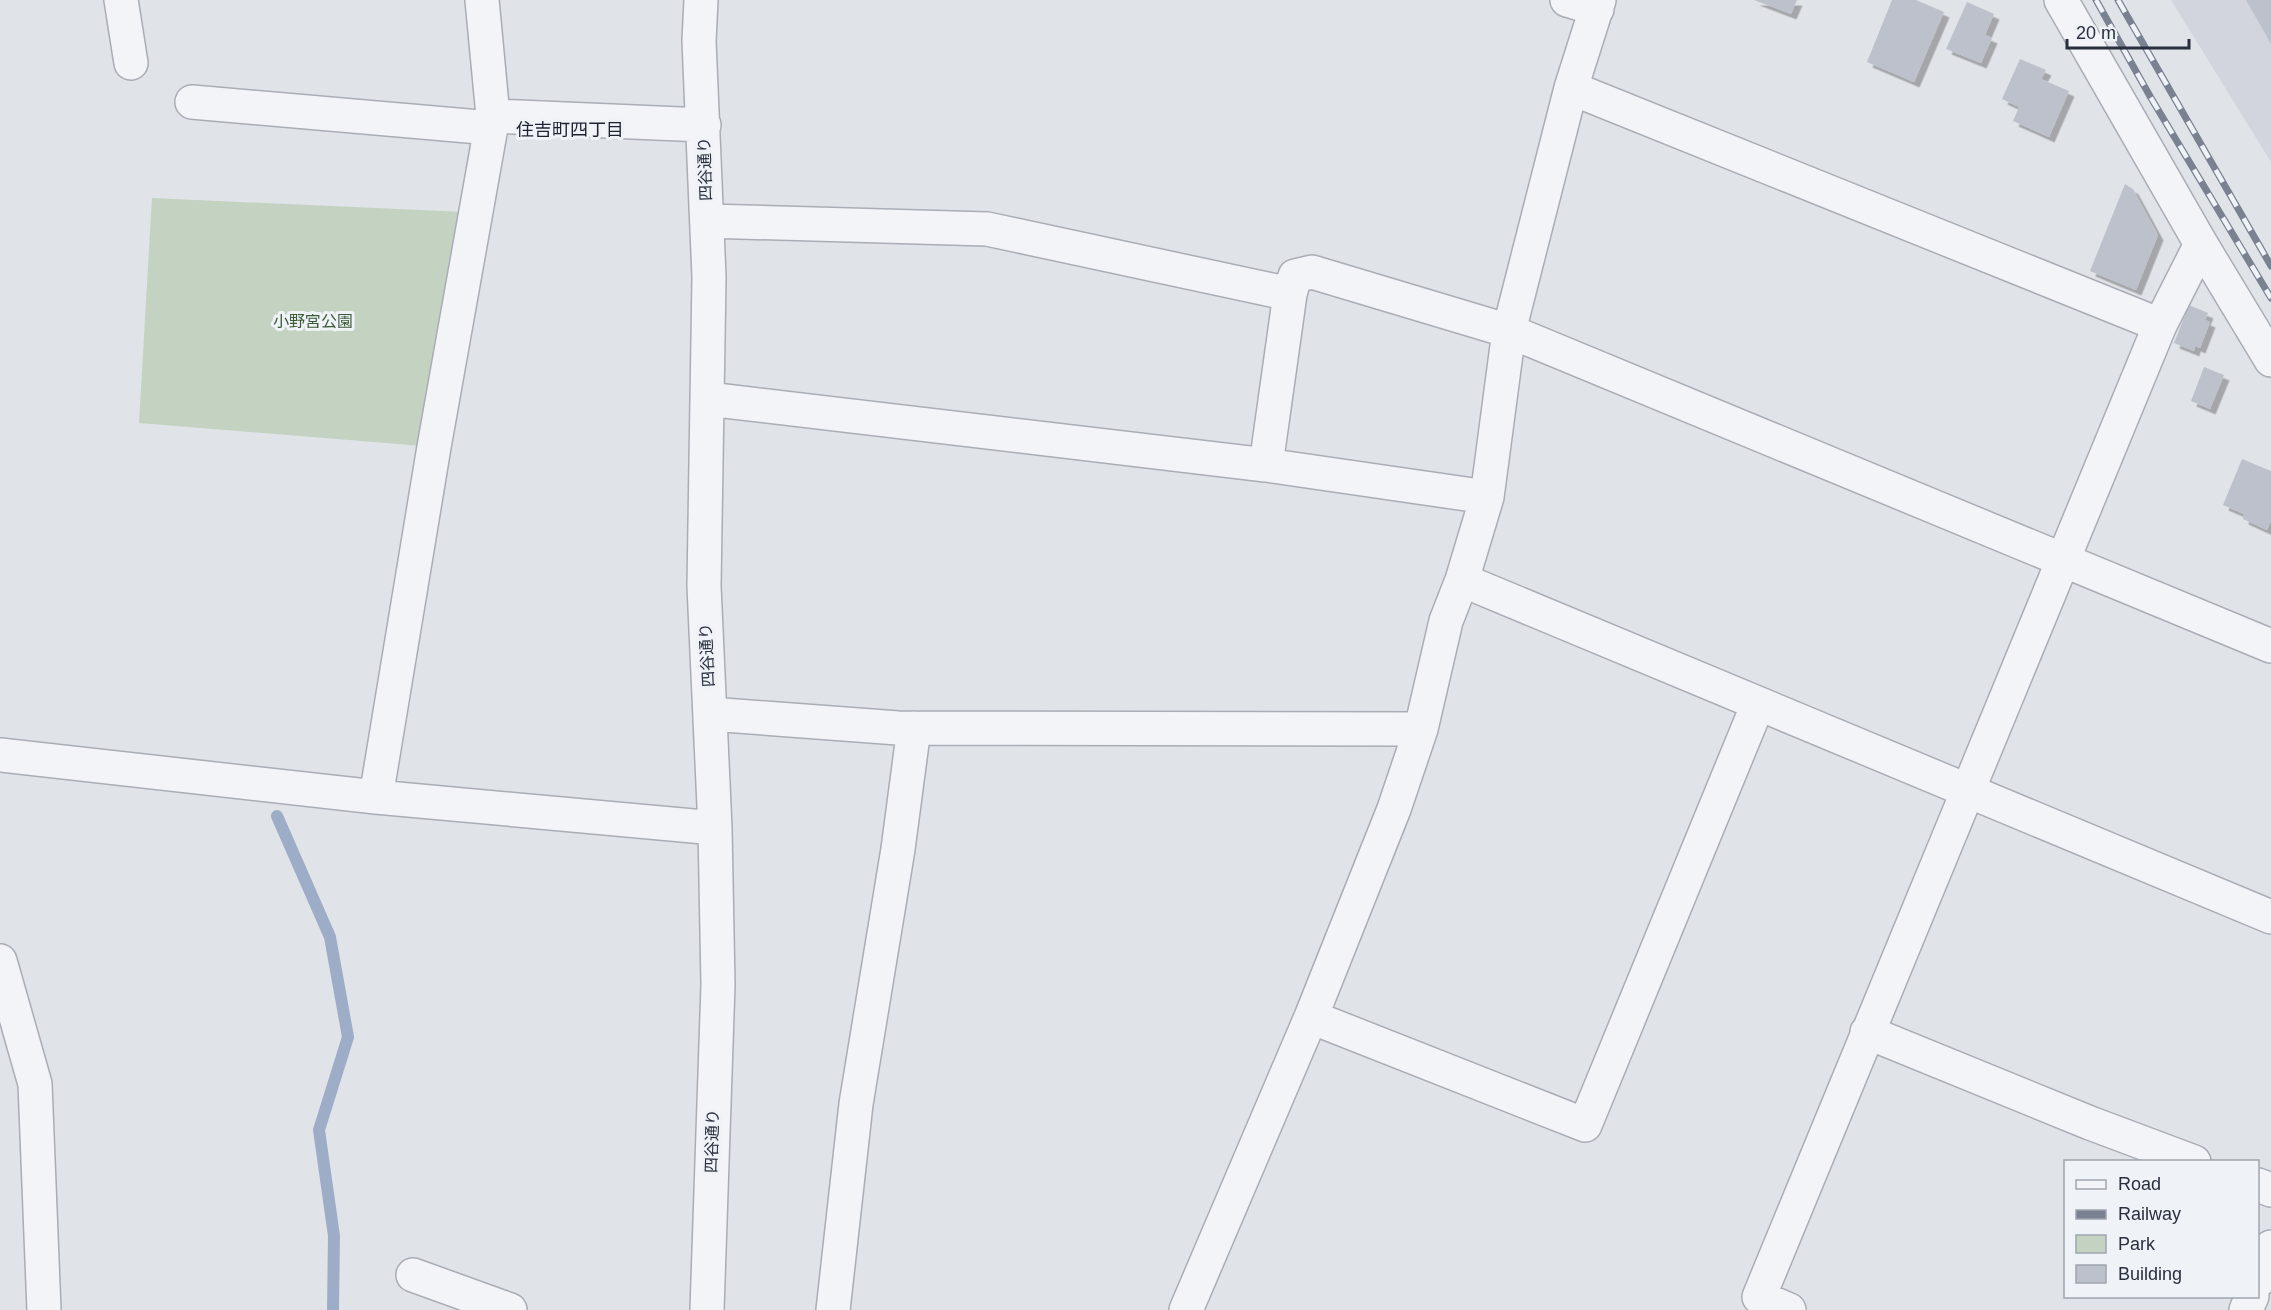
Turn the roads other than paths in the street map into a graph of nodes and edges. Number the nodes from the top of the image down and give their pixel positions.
1 (121, 0) edge
2 (482, 0) edge
3 (701, 0) edge
4 (2061, 0) edge
5 (1588, 3) edge
6 (131, 63) dead end
7 (1571, 88) junction
8 (192, 102) dead end
9 (492, 122) junction
10 (704, 125) junction
11 (707, 221) junction
12 (2201, 244) junction
13 (1290, 294) junction
14 (2160, 326) junction
15 (1509, 331) junction
16 (2271, 360) edge
17 (708, 399) junction
18 (1266, 465) junction
19 (1487, 497) junction
20 (2063, 560) junction
21 (1462, 580) junction
22 (2271, 646) edge
23 (1758, 704) junction
24 (710, 714) junction
25 (914, 728) junction
26 (1421, 729) junction
27 (0, 755) edge
28 (1967, 792) junction
29 (376, 797) junction
30 (715, 828) junction
31 (2271, 917) edge
32 (0, 961) edge
33 (1311, 1017) junction
34 (1868, 1032) junction
35 (2191, 1160) edge
36 (2271, 1247) edge
37 (413, 1275) dead end
38 (2259, 1278) edge
39 (1757, 1304) edge
40 (44, 1310) edge
41 (510, 1310) edge
42 (706, 1310) edge
43 (833, 1310) edge
44 (1186, 1310) edge
45 (1789, 1310) edge

1 - 6 street
2 - 9 street
3 - 10 street, 四谷通り
4 - 12 street
5 - 7 street
7 - 14 street
7 - 15 street
8 - 9 street
9 - 10 street
9 - 29 street
10 - 11 street, 四谷通り
11 - 13 street
11 - 17 street, 四谷通り
12 - 14 street
12 - 16 street
13 - 15 street
13 - 18 street
14 - 20 street
15 - 19 street
15 - 20 street
17 - 18 street
17 - 24 street, 四谷通り
18 - 19 street
19 - 21 street
20 - 22 street
20 - 28 street
21 - 23 street
21 - 26 street
23 - 28 street
23 - 33 street
24 - 25 street
24 - 30 street, 四谷通り
25 - 26 street
25 - 43 street
26 - 33 street
27 - 29 street
28 - 31 street
28 - 34 street
29 - 30 street
30 - 42 street, 四谷通り
32 - 40 street
33 - 44 street
34 - 35 street
34 - 39 street
36 - 38 street
37 - 41 street
39 - 45 street

